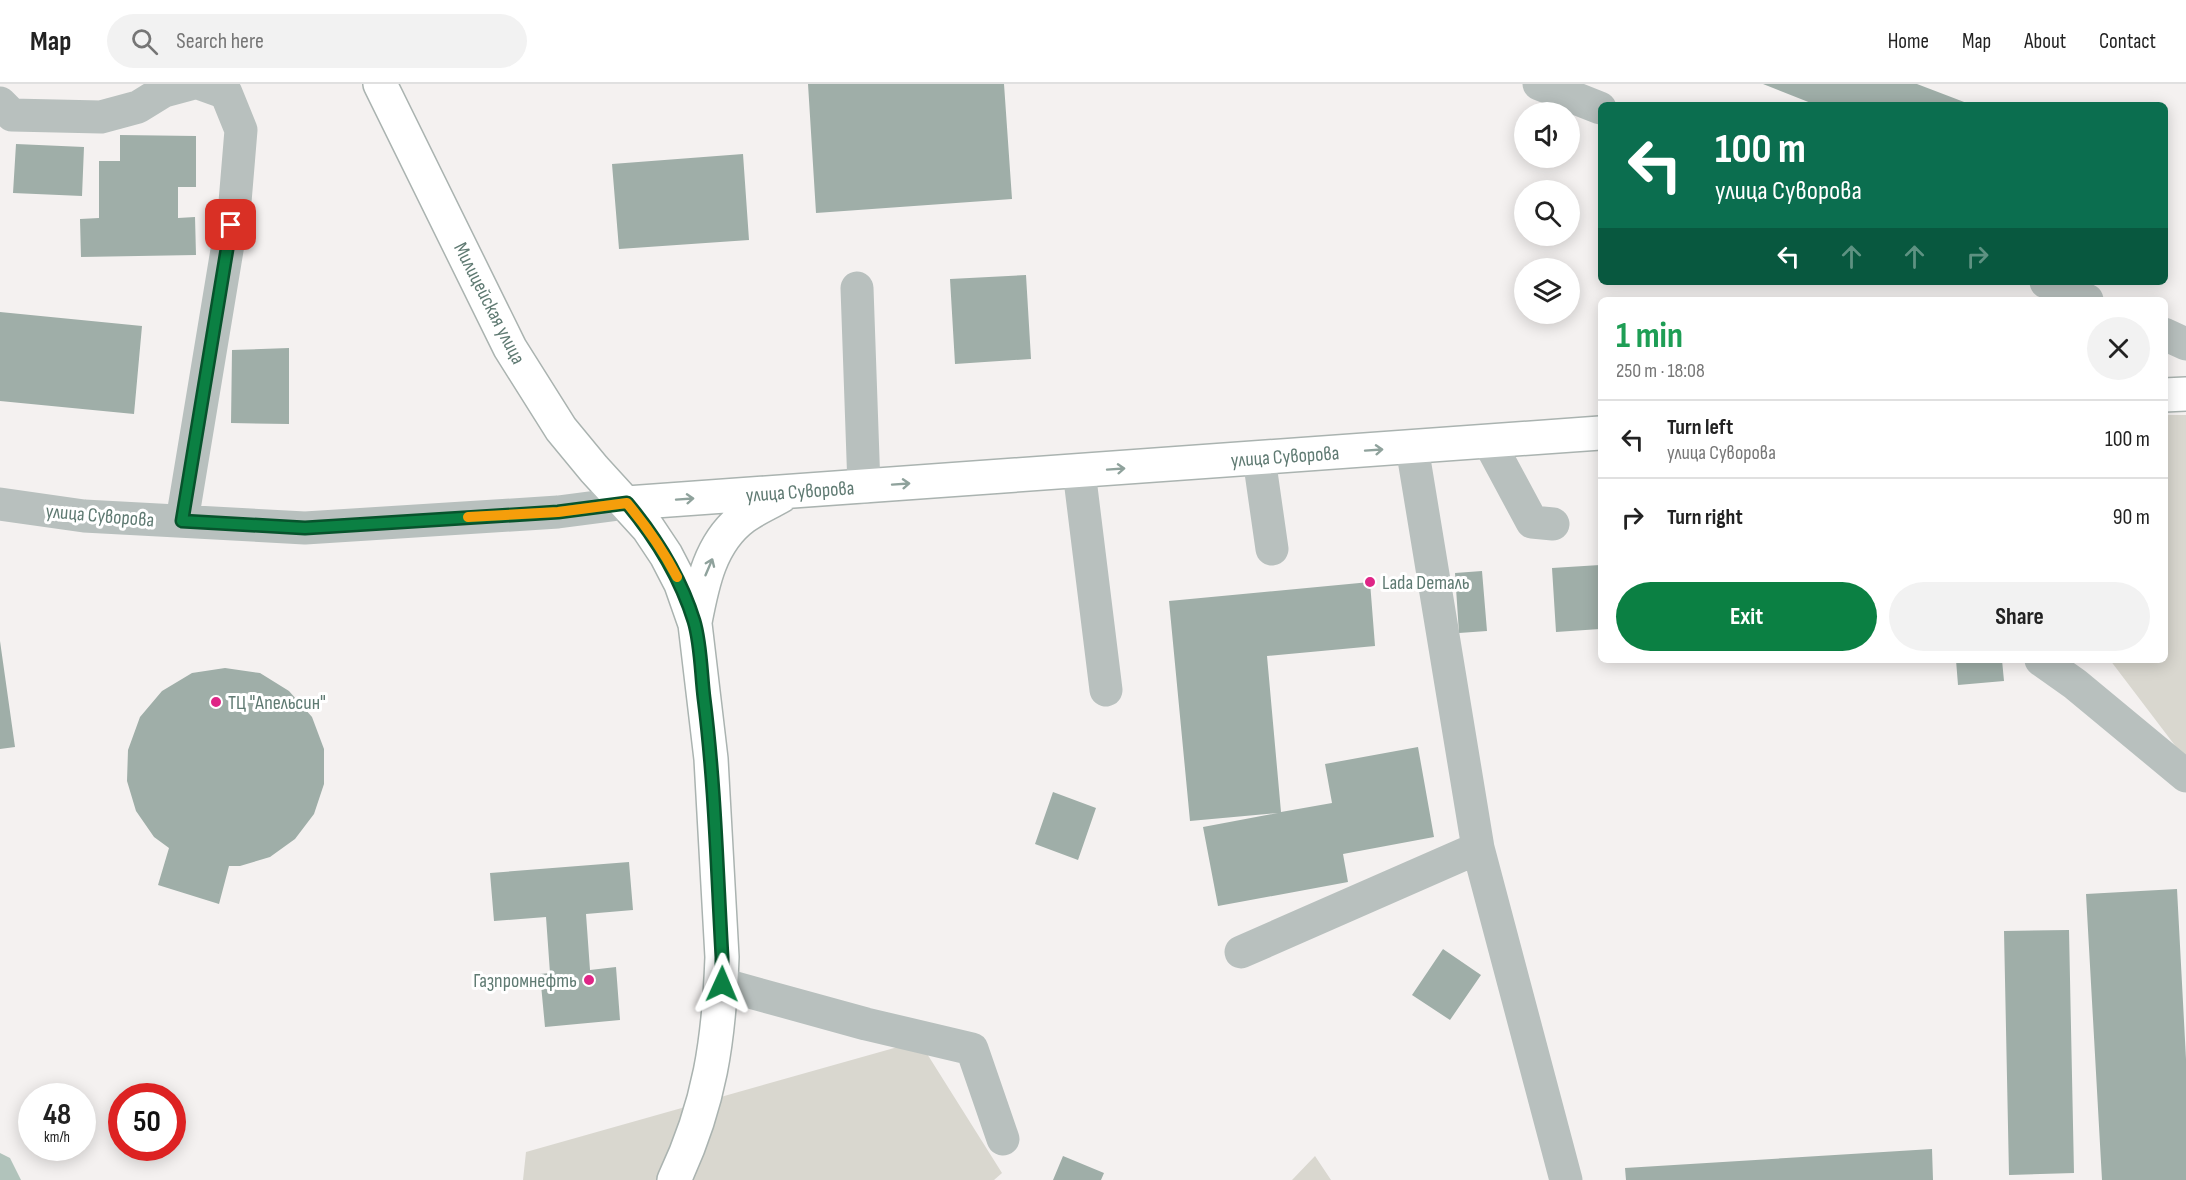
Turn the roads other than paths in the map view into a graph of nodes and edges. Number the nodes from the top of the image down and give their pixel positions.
1 (190, 84) edge
2 (380, 84) edge
3 (1539, 84) edge
4 (224, 87) edge
5 (0, 104) edge
6 (1598, 107) edge
7 (2053, 285) edge
8 (856, 288) dead end
9 (2080, 297) edge
10 (2168, 336) edge
11 (2186, 344) edge
12 (2186, 394) edge
13 (2168, 395) edge
14 (1598, 433) edge
15 (1489, 442) junction
16 (1412, 447) junction
17 (1259, 458) junction
18 (1079, 471) junction
19 (864, 487) junction
20 (789, 492) junction
21 (627, 503) junction
22 (0, 504) edge
23 (182, 521) junction
24 (1553, 524) dead end
25 (1272, 549) dead end
26 (695, 624) junction
27 (2045, 663) edge
28 (1106, 690) dead end
29 (2186, 776) edge
30 (1478, 848) junction
31 (1240, 952) dead end
32 (722, 984) junction
33 (1003, 1139) dead end
34 (674, 1180) edge
35 (1566, 1180) edge

1 - 5 street
2 - 21 main road, Милицейская улица
3 - 6 street
4 - 23 street
7 - 9 street
8 - 19 street
10 - 11 street
12 - 13 main road
14 - 15 main road, улица Суворова
15 - 16 main road, улица Суворова
15 - 24 street
17 -> 16 main road, улица Суворова
16 - 30 street
18 -> 17 main road, улица Суворова
17 - 25 street
19 -> 18 main road, улица Суворова
18 - 28 street
19 - 20 main road, улица Суворова
21 -> 20 main road, улица Суворова
26 -> 20 main road
21 - 23 street, улица Суворова
21 - 26 main road, Милицейская улица
22 - 23 street, улица Суворова
26 - 32 main road
27 - 29 street
30 - 31 street
30 - 35 street
32 - 33 street
32 - 34 main road

